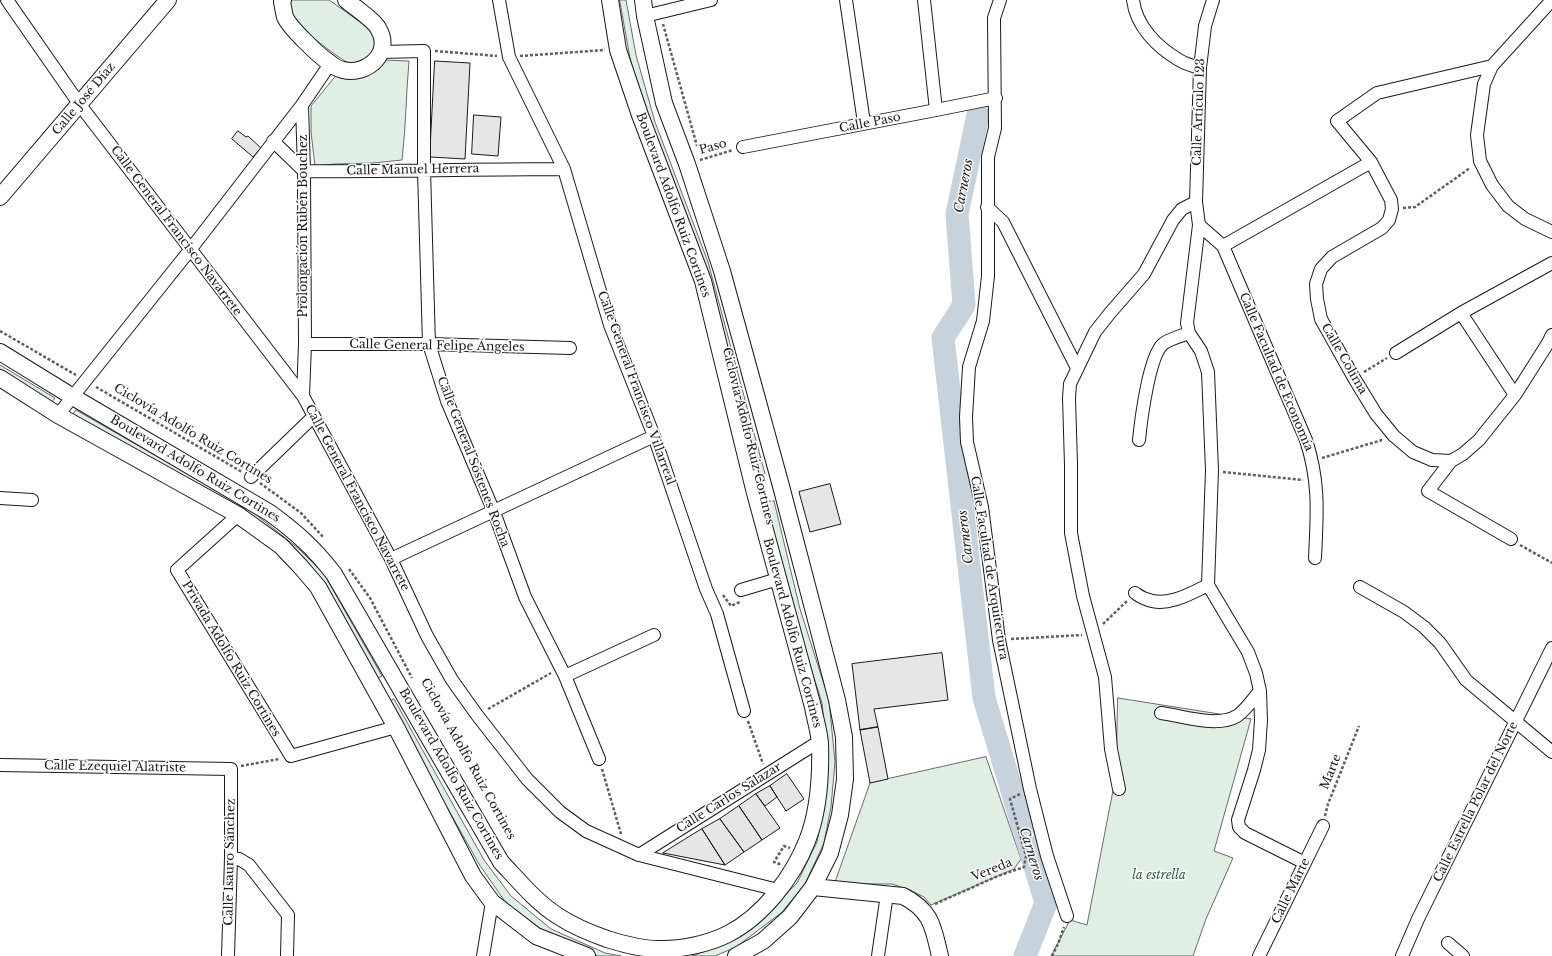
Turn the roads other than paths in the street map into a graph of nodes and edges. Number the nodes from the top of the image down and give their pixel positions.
1 (7, 0) edge
2 (168, 0) edge
3 (346, 0) edge
4 (499, 0) edge
5 (610, 0) edge
6 (711, 0) edge
7 (846, 0) edge
8 (924, 0) edge
9 (1000, 0) edge
10 (1133, 0) edge
11 (1213, 0) edge
12 (1552, 0) edge
13 (281, 1) edge
14 (644, 8) edge
15 (381, 52) junction
16 (330, 64) junction
17 (1492, 66) junction
18 (1200, 68) junction
19 (992, 98) junction
20 (80, 105) junction
21 (302, 105) junction
22 (936, 110) junction
23 (864, 123) junction
24 (273, 141) junction
25 (744, 147) road end
26 (1371, 162) junction
27 (564, 169) junction
28 (424, 170) junction
29 (304, 171) junction
30 (0, 197) edge
31 (1196, 202) junction
32 (987, 206) junction
33 (1199, 224) junction
34 (1552, 232) edge
35 (1223, 246) junction
36 (190, 250) junction
37 (1552, 263) edge
38 (1461, 313) junction
39 (1189, 333) junction
40 (1552, 335) edge
41 (304, 344) junction
42 (430, 344) junction
43 (570, 348) dead end
44 (0, 352) edge
45 (1396, 353) road end
46 (1077, 368) junction
47 (0, 378) edge
48 (1515, 395) junction
49 (303, 396) junction
50 (73, 397) junction
51 (58, 414) junction
52 (313, 417) junction
53 (654, 436) junction
54 (1139, 440) dead end
55 (1451, 461) junction
56 (251, 477) road end
57 (781, 486) junction
58 (755, 493) junction
59 (0, 498) edge
60 (32, 500) dead end
61 (494, 512) junction
62 (238, 515) junction
63 (1511, 540) road end
64 (391, 558) junction
65 (1315, 558) dead end
66 (778, 579) junction
67 (1208, 585) junction
68 (1360, 587) dead end
69 (741, 590) road end
70 (1135, 593) road end
71 (654, 635) dead end
72 (1552, 648) edge
73 (565, 676) junction
74 (406, 683) junction
75 (1260, 692) junction
76 (380, 698) junction
77 (744, 711) road end
78 (1161, 713) dead end
79 (1515, 723) junction
80 (396, 727) junction
81 (820, 742) junction
82 (1552, 752) edge
83 (599, 759) road end
84 (0, 765) edge
85 (231, 768) joint
86 (1119, 789) dead end
87 (1323, 826) road end
88 (639, 855) junction
89 (231, 858) junction
90 (1305, 862) junction
91 (813, 887) junction
92 (778, 890) junction
93 (887, 894) junction
94 (492, 902) junction
95 (1067, 916) road end
96 (1448, 943) dead end
97 (228, 956) edge
98 (287, 956) edge
99 (483, 956) edge
100 (587, 956) edge
101 (736, 956) edge
102 (878, 956) edge
103 (940, 956) edge
104 (1259, 956) edge
105 (1402, 956) edge
106 (1463, 956) edge

1 - 20 street, Calle General Francisco Navarrete
2 - 20 main road, Calle José Díaz
3 - 15 main road
4 - 27 street, Calle General Francisco Villarreal
5 - 58 main road, Boulevard Adolfo Ruiz Cortines
6 - 14 street
7 - 23 street
8 - 22 street
9 - 19 street, Calle Facultad de Arquitectura
10 - 18 street
11 - 18 street, Calle Artículo 123
12 - 17 street
13 - 16 main road
14 - 57 main road, Boulevard Adolfo Ruiz Cortines
15 - 16 main road
15 - 28 street, Calle General Sóstenes Rocha
16 - 21 street
17 - 26 street
17 - 34 street
18 - 31 street, Calle Artículo 123
19 - 22 street, Calle Paso
19 - 32 street, Calle Facultad de Arquitectura
20 - 30 main road, Calle José Díaz
20 - 36 street, Calle General Francisco Navarrete
21 - 24 street
21 - 29 street, Prolongación Rubén Bouchez
22 - 23 street, Calle Paso
23 - 25 street, Calle Paso
24 - 29 street
24 - 36 street
26 - 35 street
26 - 55 street, Calle Colima
27 - 28 street, Calle Manuel Herrera
27 - 53 street, Calle General Francisco Villarreal
28 - 29 street, Calle Manuel Herrera
28 - 42 street, Calle General Sóstenes Rocha
29 - 41 street, Prolongación Rubén Bouchez
31 - 33 street, Calle Artículo 123
31 - 46 street
32 - 46 street
32 - 95 street, Calle Facultad de Arquitectura
33 - 35 street, Calle Facultad de Economía
33 - 39 street
35 - 65 street, Calle Facultad de Economía
36 - 49 street, Calle General Francisco Navarrete
36 - 50 street
37 - 38 street
38 - 45 street
38 - 48 street
39 - 54 street
39 - 67 street
40 - 48 street
41 - 42 street, Calle General Felipe Ángeles
41 - 49 street, Prolongación Rubén Bouchez
42 - 43 street, Calle General Felipe Ángeles
42 - 61 street, Calle General Sóstenes Rocha
44 - 50 main road, Boulevard Adolfo Ruiz Cortines
46 - 86 street
47 - 51 main road, Boulevard Adolfo Ruiz Cortines
48 - 55 street
49 - 52 street, Calle General Francisco Navarrete
50 - 51 street
50 - 74 main road, Boulevard Adolfo Ruiz Cortines
51 - 62 main road, Boulevard Adolfo Ruiz Cortines
52 - 56 street
52 - 64 street, Calle General Francisco Navarrete
53 - 61 street
53 - 77 street, Calle General Francisco Villarreal
55 - 63 street
57 - 58 main road
57 - 91 main road, Boulevard Adolfo Ruiz Cortines
58 - 66 main road, Boulevard Adolfo Ruiz Cortines
59 - 60 street
61 - 64 street
61 - 73 street, Calle General Sóstenes Rocha
62 - 76 main road, Boulevard Adolfo Ruiz Cortines
62 - 80 street, Privada Adolfo Ruiz Cortines
64 - 88 street, Calle General Francisco Navarrete
66 - 69 street
66 - 81 main road, Boulevard Adolfo Ruiz Cortines
67 - 70 street
67 - 75 street
68 - 79 street
71 - 73 street
72 - 79 street, Calle Estrella Polar del Norte
73 - 83 street, Calle General Sóstenes Rocha
74 - 76 main road
74 - 92 main road, Boulevard Adolfo Ruiz Cortines
75 - 78 street
75 - 90 street
76 - 80 main road, Boulevard Adolfo Ruiz Cortines
79 - 82 street
79 - 105 street, Calle Estrella Polar del Norte
80 - 94 main road, Boulevard Adolfo Ruiz Cortines
81 - 88 street, Calle Carlos Salazar
81 - 92 main road, Boulevard Adolfo Ruiz Cortines
84 - 85 street, Calle Ezequiel Alatriste
85 - 89 street, Calle Isauro Sánchez
87 - 90 street, Calle Marte
88 - 92 street, Calle General Francisco Navarrete
89 - 97 street, Calle Isauro Sánchez
89 - 98 street
90 - 104 street, Calle Marte
91 - 93 main road
91 - 101 main road, Boulevard Adolfo Ruiz Cortines
93 - 102 street
93 - 103 main road
94 - 99 street
94 - 100 main road, Boulevard Adolfo Ruiz Cortines
96 - 106 street

